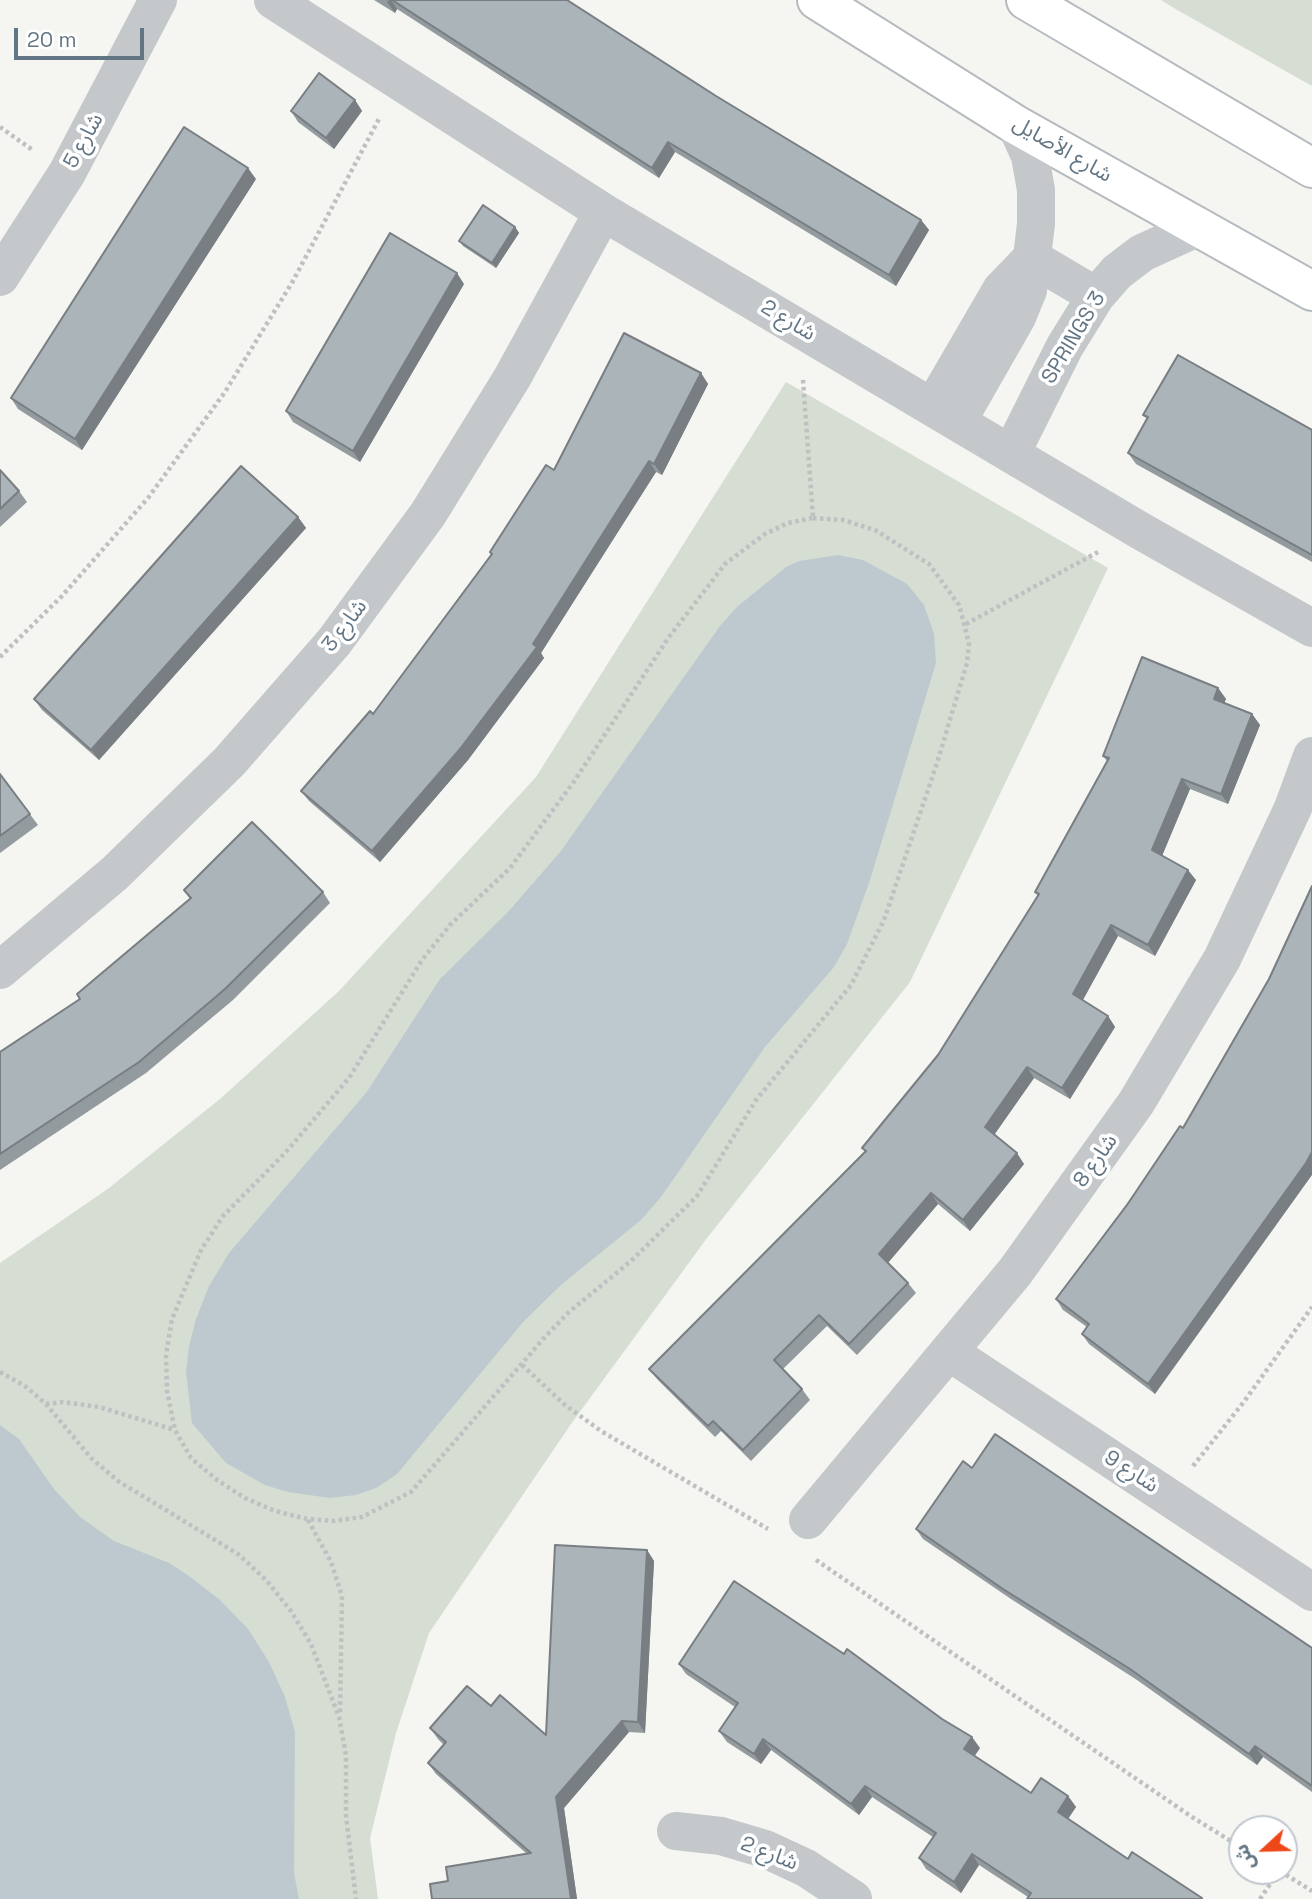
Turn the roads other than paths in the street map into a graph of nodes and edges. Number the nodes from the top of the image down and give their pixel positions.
1 (158, 0) edge
2 (273, 0) edge
3 (817, 0) edge
4 (1026, 0) edge
5 (1016, 125) junction
6 (1312, 168) edge
7 (603, 212) junction
8 (1199, 227) junction
9 (1032, 258) junction
10 (0, 277) edge
11 (1312, 292) edge
12 (1096, 296) junction
13 (945, 415) junction
14 (1011, 454) junction
15 (1312, 628) edge
16 (1312, 756) edge
17 (0, 970) edge
18 (949, 1352) junction
19 (793, 1527) road end
20 (1312, 1592) edge
21 (676, 1831) dead end
22 (853, 1899) edge

1 - 10 street, شارع 5
2 - 7 street, شارع 2
3 - 5 main road, شارع الأصايل
4 - 6 main road
5 - 8 main road, شارع الأصايل
5 - 9 street
7 - 13 street, شارع 2
7 - 17 street, شارع 3
8 - 11 main road, شارع الأصايل
8 - 12 street, SPRINGS 3
9 - 12 street
9 - 13 street
12 - 14 street, SPRINGS 3
13 - 14 street, شارع 2
14 - 15 street, شارع 2
16 - 18 street, شارع 8
18 - 19 street, شارع 8
18 - 20 street, شارع 9
21 - 22 street, شارع 2

